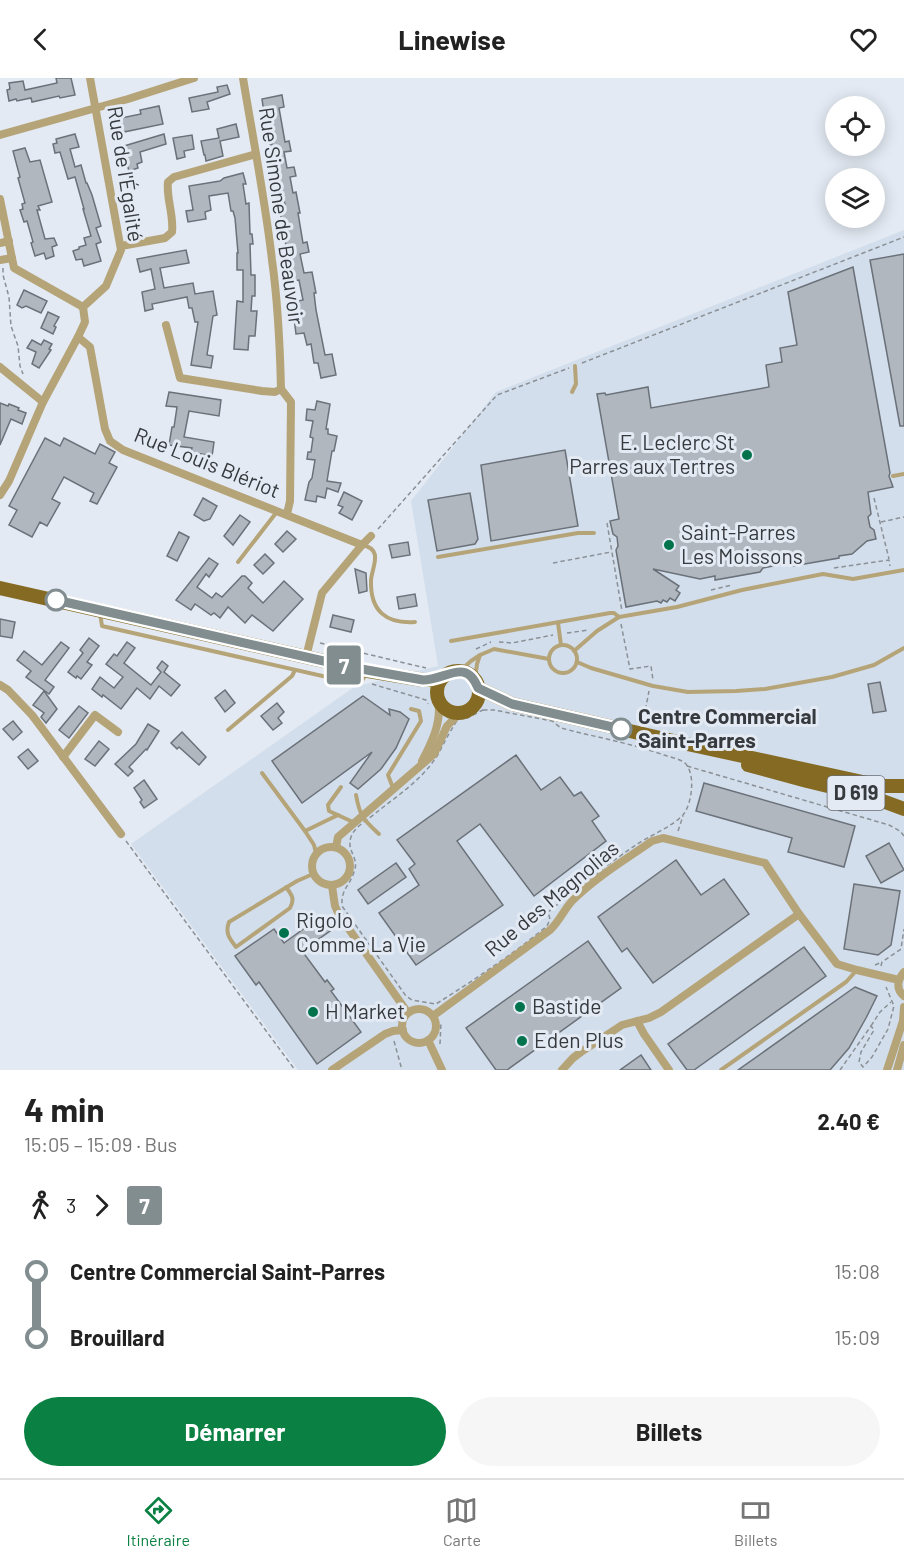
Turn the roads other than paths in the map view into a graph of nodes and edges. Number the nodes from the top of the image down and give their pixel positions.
1 (90, 78) edge
2 (194, 78) edge
3 (243, 78) edge
4 (96, 107) junction
5 (0, 135) edge
6 (256, 154) junction
7 (0, 200) edge
8 (4, 242) edge
9 (121, 246) junction
10 (5, 259) edge
11 (83, 307) junction
12 (166, 325) dead end
13 (78, 338) junction
14 (575, 366) road end
15 (0, 368) edge
16 (281, 389) junction
17 (572, 392) dead end
18 (43, 402) junction
19 (904, 474) edge
20 (893, 476) dead end
21 (0, 495) edge
22 (278, 511) junction
23 (287, 514) junction
24 (594, 532) dead end
25 (371, 536) road end
26 (362, 545) junction
27 (438, 557) dead end
28 (238, 562) dead end
29 (904, 570) edge
30 (0, 588) edge
31 (99, 609) junction
32 (620, 617) junction
33 (416, 622) dead end
34 (558, 623) junction
35 (451, 641) dead end
36 (561, 645) junction
37 (904, 648) edge
38 (574, 651) junction
39 (480, 655) junction
40 (306, 657) junction
41 (549, 659) junction
42 (577, 662) junction
43 (295, 670) junction
44 (368, 671) junction
45 (460, 671) junction
46 (444, 676) junction
47 (477, 684) junction
48 (0, 685) edge
49 (438, 698) junction
50 (512, 704) junction
51 (475, 705) junction
52 (411, 709) dead end
53 (460, 713) junction
54 (228, 730) dead end
55 (118, 732) dead end
56 (669, 740) junction
57 (63, 757) junction
58 (420, 767) junction
59 (806, 769) junction
60 (262, 773) dead end
61 (904, 777) edge
62 (904, 786) edge
63 (341, 788) dead end
64 (393, 789) junction
65 (356, 795) dead end
66 (904, 809) edge
67 (338, 815) junction
68 (360, 820) junction
69 (305, 831) junction
70 (121, 834) road end
71 (379, 834) dead end
72 (336, 847) junction
73 (316, 853) junction
74 (313, 874) junction
75 (332, 886) junction
76 (286, 887) junction
77 (799, 914) junction
78 (856, 970) junction
79 (901, 976) edge
80 (902, 995) edge
81 (904, 1007) edge
82 (408, 1013) junction
83 (433, 1016) junction
84 (637, 1021) junction
85 (403, 1030) junction
86 (428, 1040) junction
87 (904, 1045) edge
88 (332, 1070) edge
89 (442, 1070) edge
90 (562, 1070) edge
91 (669, 1070) edge
92 (721, 1070) edge
93 (887, 1070) edge
94 (897, 1070) edge

1 - 4 street, Rue de l'Égalité
2 - 4 street
3 - 6 street, Rue Simone de Beauvoir
4 - 5 street
4 - 9 street, Rue de l'Égalité
6 - 9 street
6 - 16 street, Rue Simone de Beauvoir
7 - 8 street
8 - 10 street
9 - 11 street, Rue de l'Égalité
10 - 11 street
11 - 13 street
12 - 16 street
13 - 18 street
13 - 22 street, Rue Louis Blériot
14 - 17 lane
15 - 18 street
16 - 23 street
18 - 21 street
19 - 20 lane
22 - 23 street, Rue Louis Blériot
22 - 28 lane
23 - 26 street, Rue Louis Blériot
24 - 27 lane
25 - 26 street
26 - 33 lane
26 - 40 street
29 - 32 lane
30 - 31 main road
31 - 40 main road
31 - 43 lane
32 - 34 lane
32 - 38 lane
34 - 35 lane
34 - 36 lane
36 - 38 lane
36 - 41 lane
37 - 42 lane
38 - 42 lane
39 - 41 lane
39 - 45 lane
39 - 47 lane
40 - 44 main road
41 - 42 lane
43 - 44 lane
43 - 54 lane
44 - 46 main road
44 - 49 main road
45 - 46 main road
45 - 47 main road
46 - 49 main road
47 - 50 main road, D 619
47 - 51 main road
48 - 57 street
49 - 53 main road
49 - 58 street
50 - 51 main road, D 619
50 - 56 main road, D 619
51 - 53 main road
52 - 64 lane
53 - 58 street
55 - 57 street
56 - 59 main road, D 619
56 - 66 main road, D 619
57 - 70 street
58 - 64 street
59 - 61 main road
59 - 62 main road, D 619
60 - 69 lane
63 - 67 lane
64 - 68 street
65 - 68 lane
67 - 68 lane
67 - 69 lane
68 - 71 lane
68 - 72 street
69 - 73 lane
72 - 73 street
72 - 75 street
73 - 74 street
74 - 75 street
74 - 76 lane
75 - 82 street
76 - 76 lane
77 - 78 street, Rue des Magnolias
77 - 83 street, Rue des Magnolias
77 - 84 street
78 - 79 street, Rue des Magnolias
78 - 92 lane
79 - 80 street
80 - 81 street
81 - 93 street
82 - 83 street
82 - 85 street
83 - 86 street
84 - 90 street
84 - 91 street
85 - 86 street
85 - 88 street
86 - 89 street
87 - 94 street

